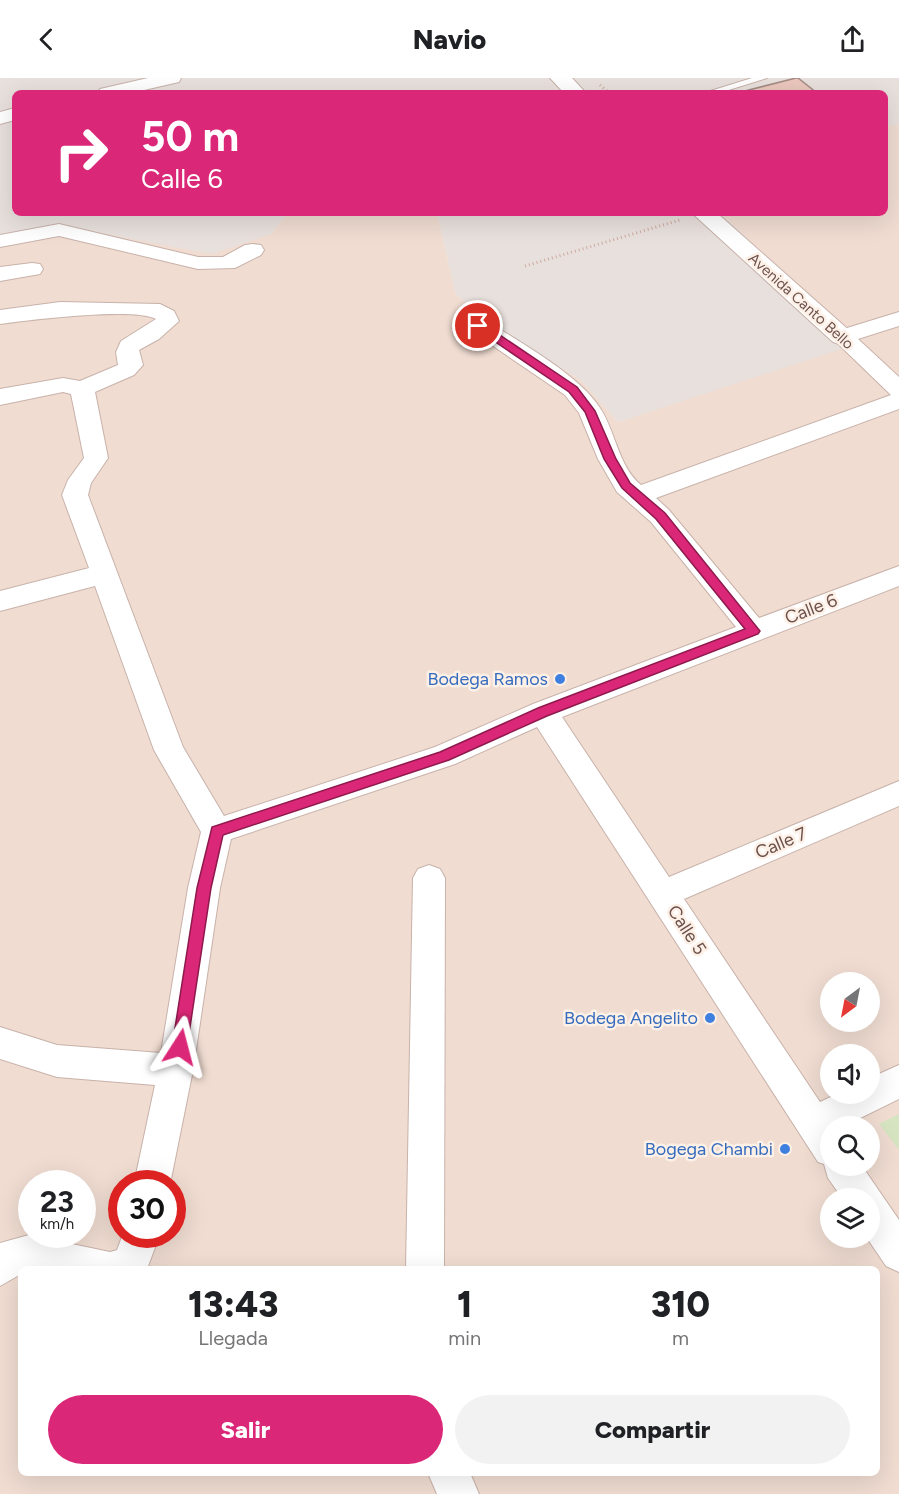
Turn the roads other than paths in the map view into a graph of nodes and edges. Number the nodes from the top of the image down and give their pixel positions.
1 (172, 78) edge
2 (560, 78) edge
3 (762, 78) edge
4 (120, 90) edge
5 (573, 90) edge
6 (719, 90) edge
7 (707, 216) edge
8 (0, 241) edge
9 (253, 250) dead end
10 (32, 269) dead end
11 (0, 274) edge
12 (0, 317) edge
13 (899, 319) edge
14 (478, 326) dead end
15 (842, 337) junction
16 (82, 389) junction
17 (899, 390) edge
18 (0, 397) edge
19 (899, 401) edge
20 (637, 496) junction
21 (103, 574) junction
22 (899, 576) edge
23 (0, 601) edge
24 (754, 631) junction
25 (543, 712) junction
26 (899, 793) edge
27 (217, 831) junction
28 (429, 878) dead end
29 (663, 894) junction
30 (0, 1044) edge
31 (176, 1070) junction
32 (899, 1081) edge
33 (850, 1116) edge
34 (820, 1133) edge
35 (155, 1170) edge
36 (880, 1224) edge
37 (136, 1248) edge
38 (899, 1253) edge
39 (90, 1266) edge
40 (126, 1266) edge
41 (425, 1266) edge
42 (0, 1267) edge
43 (450, 1476) edge
44 (458, 1494) edge

1 - 4 street
2 - 5 street
3 - 6 lane
7 - 15 street, Avenida Canto Bello
8 - 9 street
10 - 11 street
12 - 16 street
13 - 15 street
14 - 20 street
15 - 17 street, Avenida Canto Bello
16 - 18 street
16 - 21 street
19 - 20 street
20 - 24 street
21 - 23 street
21 - 27 street
22 - 24 street, Calle 6
24 - 25 street, Calle 6
25 - 27 street, Calle 6
25 - 29 street, Calle 5
26 - 29 street, Calle 7
27 - 31 street
28 - 41 street
29 - 34 street, Calle 5
30 - 31 street
31 - 35 street
32 - 33 street
36 - 38 street
37 - 40 street
39 - 42 street
43 - 44 street

